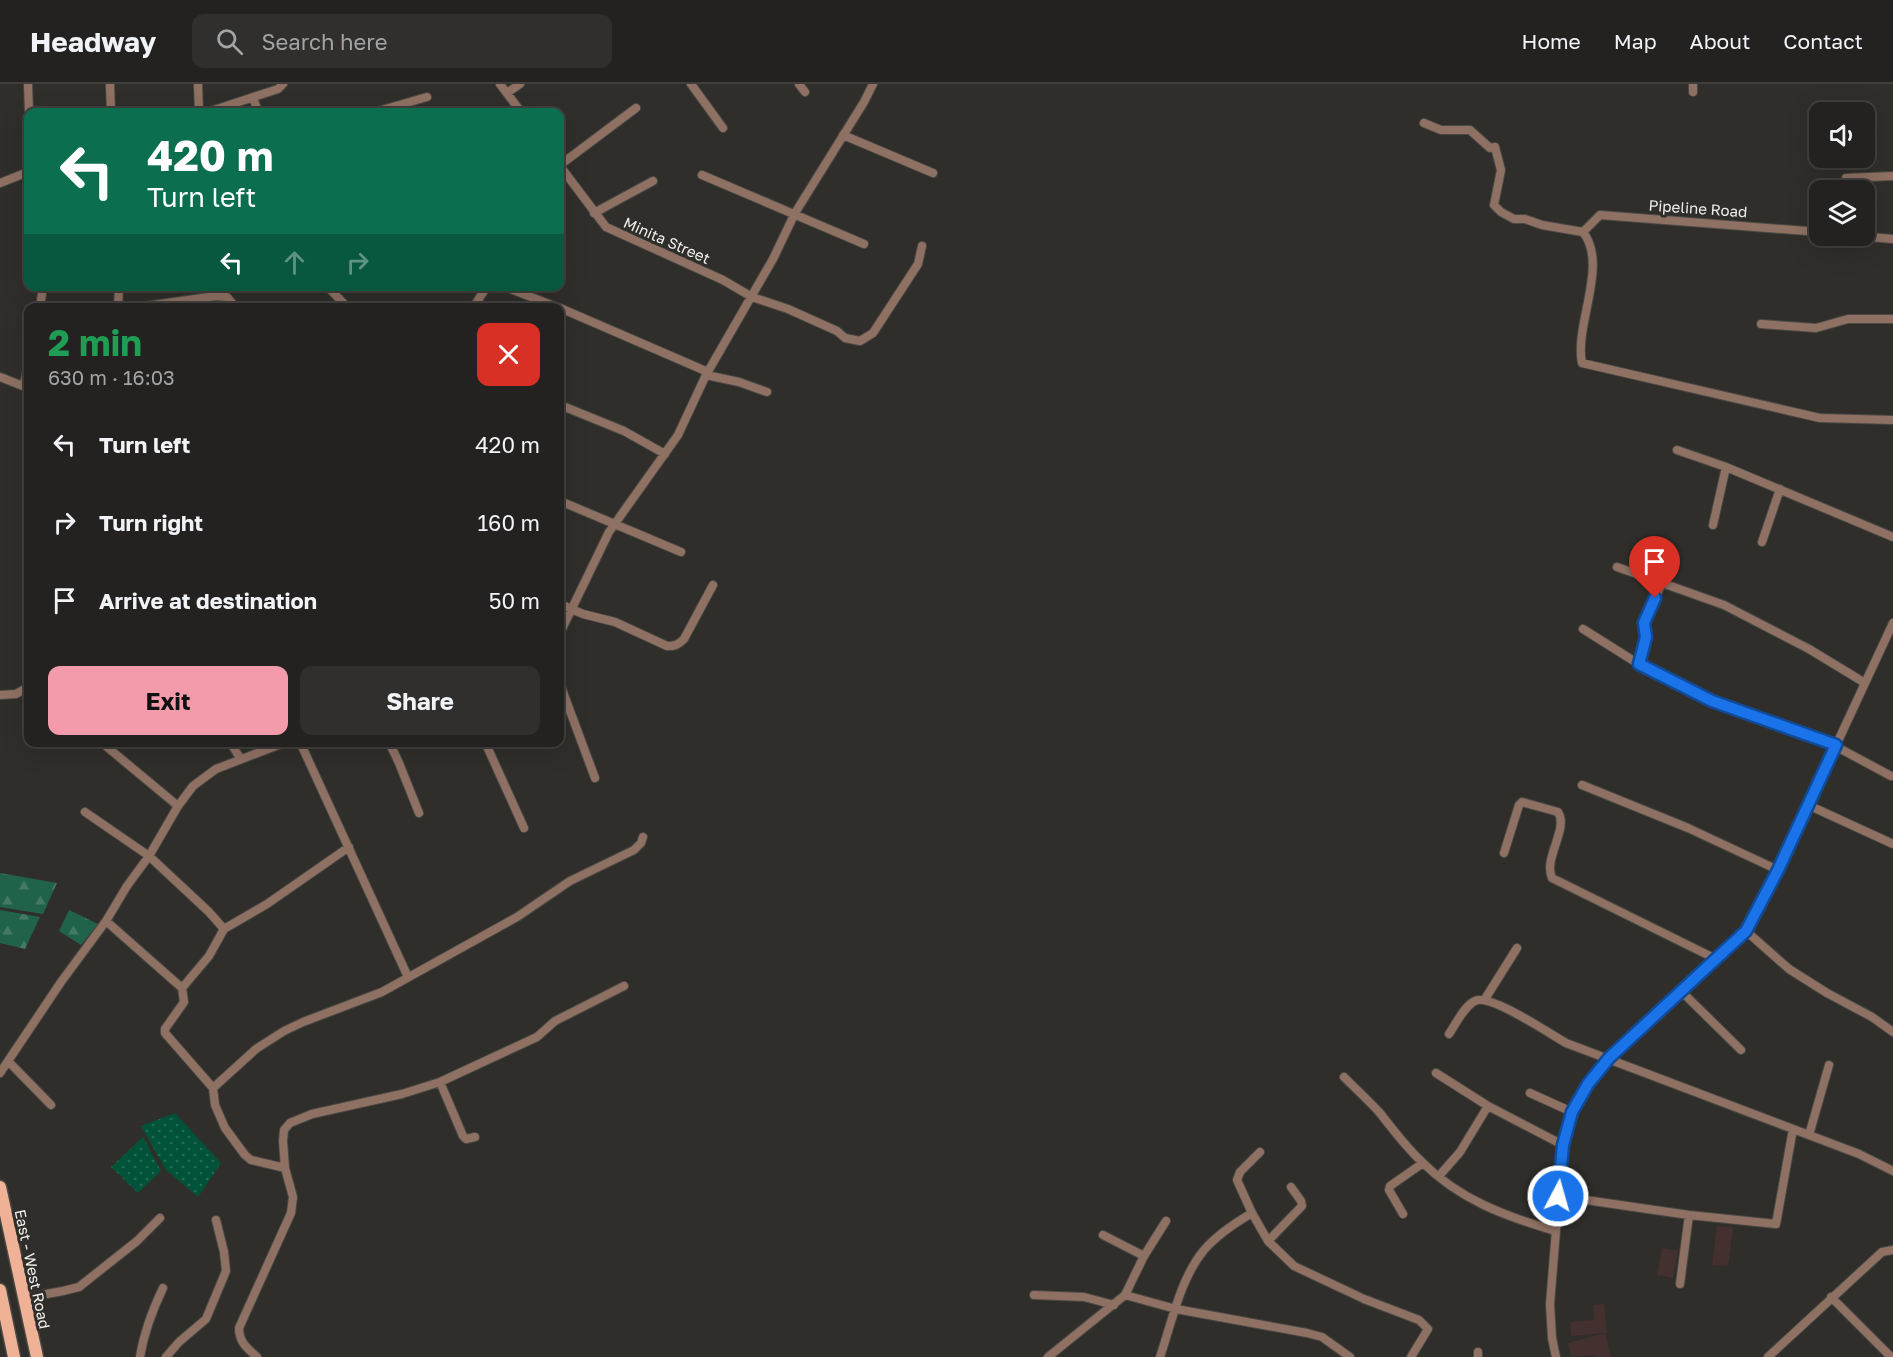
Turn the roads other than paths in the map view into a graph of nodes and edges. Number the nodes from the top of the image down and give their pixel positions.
1 (28, 84) edge
2 (110, 84) edge
3 (198, 84) edge
4 (283, 84) edge
5 (500, 84) edge
6 (520, 84) edge
7 (691, 84) edge
8 (799, 84) edge
9 (873, 84) edge
10 (805, 92) dead end
11 (507, 93) junction
12 (253, 97) junction
13 (427, 97) dead end
14 (29, 108) edge
15 (111, 108) edge
16 (199, 108) edge
17 (220, 108) edge
18 (257, 108) edge
19 (389, 108) edge
20 (518, 108) edge
21 (636, 108) dead end
22 (1424, 123) dead end
23 (723, 128) dead end
24 (843, 135) junction
25 (564, 162) edge
26 (564, 171) edge
27 (933, 173) dead end
28 (24, 174) edge
29 (702, 175) dead end
30 (1893, 176) edge
31 (1846, 178) dead end
32 (653, 182) dead end
33 (0, 183) edge
34 (594, 213) junction
35 (795, 213) junction
36 (1809, 231) edge
37 (1582, 232) junction
38 (1875, 237) edge
39 (1893, 239) edge
40 (864, 244) dead end
41 (922, 246) dead end
42 (332, 291) edge
43 (515, 291) edge
44 (752, 297) junction
45 (167, 303) edge
46 (231, 303) edge
47 (343, 303) edge
48 (546, 303) edge
49 (564, 310) edge
50 (1893, 319) edge
51 (1761, 324) dead end
52 (707, 373) junction
53 (0, 377) edge
54 (24, 386) edge
55 (766, 392) dead end
56 (564, 407) edge
57 (1893, 420) edge
58 (1677, 450) dead end
59 (665, 454) junction
60 (1726, 467) junction
61 (1780, 489) junction
62 (564, 503) edge
63 (615, 524) junction
64 (1713, 525) dead end
65 (1893, 537) edge
66 (1762, 542) dead end
67 (681, 552) dead end
68 (1617, 567) dead end
69 (1662, 583) junction
70 (713, 585) dead end
71 (564, 606) edge
72 (572, 610) junction
73 (1893, 623) edge
74 (564, 625) edge
75 (1583, 629) dead end
76 (1639, 664) junction
77 (1865, 683) junction
78 (24, 691) edge
79 (0, 695) edge
80 (564, 695) edge
81 (1836, 745) junction
82 (107, 747) edge
83 (233, 747) edge
84 (272, 747) edge
85 (302, 747) edge
86 (391, 747) edge
87 (487, 747) edge
88 (240, 758) junction
89 (1891, 776) dead end
90 (595, 778) dead end
91 (1582, 785) dead end
92 (1808, 805) junction
93 (178, 806) junction
94 (85, 812) dead end
95 (419, 813) dead end
96 (524, 828) dead end
97 (643, 837) dead end
98 (1893, 844) edge
99 (348, 847) junction
100 (1504, 853) dead end
101 (149, 856) junction
102 (1778, 870) junction
103 (106, 921) junction
104 (224, 928) junction
105 (1746, 931) junction
106 (1517, 948) dead end
107 (1716, 958) junction
108 (408, 977) junction
109 (624, 986) dead end
110 (182, 988) junction
111 (1681, 991) junction
112 (1485, 999) junction
113 (1893, 1032) edge
114 (1449, 1034) dead end
115 (1741, 1050) dead end
116 (1609, 1058) junction
117 (8, 1061) junction
118 (1829, 1065) dead end
119 (0, 1072) edge
120 (1436, 1073) dead end
121 (1344, 1077) dead end
122 (440, 1082) junction
123 (213, 1088) junction
124 (1530, 1093) dead end
125 (51, 1105) dead end
126 (1488, 1106) junction
127 (1572, 1112) junction
128 (1793, 1129) junction
129 (1809, 1135) junction
130 (475, 1137) dead end
131 (1563, 1145) junction
132 (1260, 1152) dead end
133 (1423, 1163) junction
134 (285, 1168) junction
135 (1893, 1171) edge
136 (1439, 1176) junction
137 (0, 1187) edge
138 (1291, 1188) dead end
139 (1558, 1196) junction
140 (1252, 1214) junction
141 (1403, 1214) dead end
142 (1689, 1215) junction
143 (160, 1218) dead end
144 (216, 1220) dead end
145 (1166, 1221) dead end
146 (1555, 1231) junction
147 (1102, 1235) dead end
148 (1268, 1241) junction
149 (1893, 1250) edge
150 (1144, 1256) junction
151 (1680, 1284) dead end
152 (163, 1288) dead end
153 (0, 1290) edge
154 (1034, 1295) dead end
155 (1125, 1295) junction
156 (1832, 1297) junction
157 (25, 1298) junction
158 (1114, 1305) junction
159 (1176, 1309) junction
160 (6, 1342) edge
161 (1059, 1354) edge
162 (14, 1357) edge
163 (37, 1357) edge
164 (140, 1357) edge
165 (166, 1357) edge
166 (257, 1357) edge
167 (1048, 1357) edge
168 (1160, 1357) edge
169 (1350, 1357) edge
170 (1412, 1357) edge
171 (1556, 1357) edge
172 (1768, 1357) edge
173 (1892, 1357) edge

1 - 14 street
2 - 15 street
3 - 16 street
4 - 12 street
5 - 11 street
6 - 11 street
7 - 23 street
8 - 10 street
9 - 24 street
11 - 20 street
12 - 17 street
12 - 18 street
13 - 19 street
21 - 25 street
22 - 37 street
24 - 27 street
24 - 35 street
26 - 34 street, Minita Street
28 - 33 street
29 - 35 street
30 - 31 street
32 - 34 street
34 - 44 street, Minita Street
35 - 40 street
35 - 44 street
36 - 37 street, Pipeline Road
37 - 57 street
38 - 39 street
41 - 44 street, Minita Street
42 - 47 street
43 - 48 street
44 - 52 street
45 - 46 street
49 - 52 street
50 - 51 street
52 - 55 street
52 - 59 street
53 - 54 street
56 - 59 street
58 - 60 street
59 - 63 street
60 - 61 street
60 - 64 street
61 - 65 street
61 - 66 street
62 - 63 street
63 - 67 street
63 - 72 street
68 - 69 street
69 - 76 street
69 - 77 street
70 - 72 street
71 - 72 street
72 - 74 street
73 - 77 street
75 - 76 street
76 - 81 street
77 - 81 street
78 - 79 street
80 - 90 street
81 - 89 street
81 - 92 street
82 - 93 street
83 - 88 street
84 - 88 street
85 - 99 street
86 - 95 street
87 - 96 street
88 - 93 street
91 - 102 street
92 - 98 street
92 - 102 street
93 - 101 street
94 - 101 street
97 - 108 street
99 - 104 street
99 - 108 street
100 - 107 street
101 - 103 street
101 - 104 street
102 - 105 street
103 - 110 street
103 - 117 street
104 - 110 street
105 - 107 street
105 - 113 street
106 - 112 street
107 - 111 street
108 - 123 street
109 - 122 street
110 - 123 street
111 - 115 street
111 - 116 street
112 - 114 street
112 - 116 street
116 - 127 street
116 - 128 street
117 - 119 street
117 - 125 street
118 - 129 street
120 - 126 street
121 - 133 street
122 - 130 street
122 - 134 street
123 - 134 street
124 - 127 street
126 - 131 street
126 - 136 street
127 - 131 street
128 - 129 street
128 - 142 street
129 - 135 street
131 - 139 street
132 - 140 street
133 - 136 street
133 - 141 street
134 - 166 street
136 - 146 street
137 - 157 main road, East - West Road
138 - 148 street
139 - 142 street
139 - 146 street
140 - 148 street
140 - 159 street
142 - 151 street
143 - 157 street
144 - 165 street
145 - 150 street
146 - 171 street
147 - 150 street
148 - 170 street
149 - 156 street
150 - 155 street
152 - 164 street
153 - 160 main road
154 - 158 street
155 - 158 street
155 - 159 street
156 - 172 street
156 - 173 street
157 - 163 main road, East - West Road
158 - 161 street
159 - 168 street
159 - 169 street
160 - 162 main road
161 - 167 street

